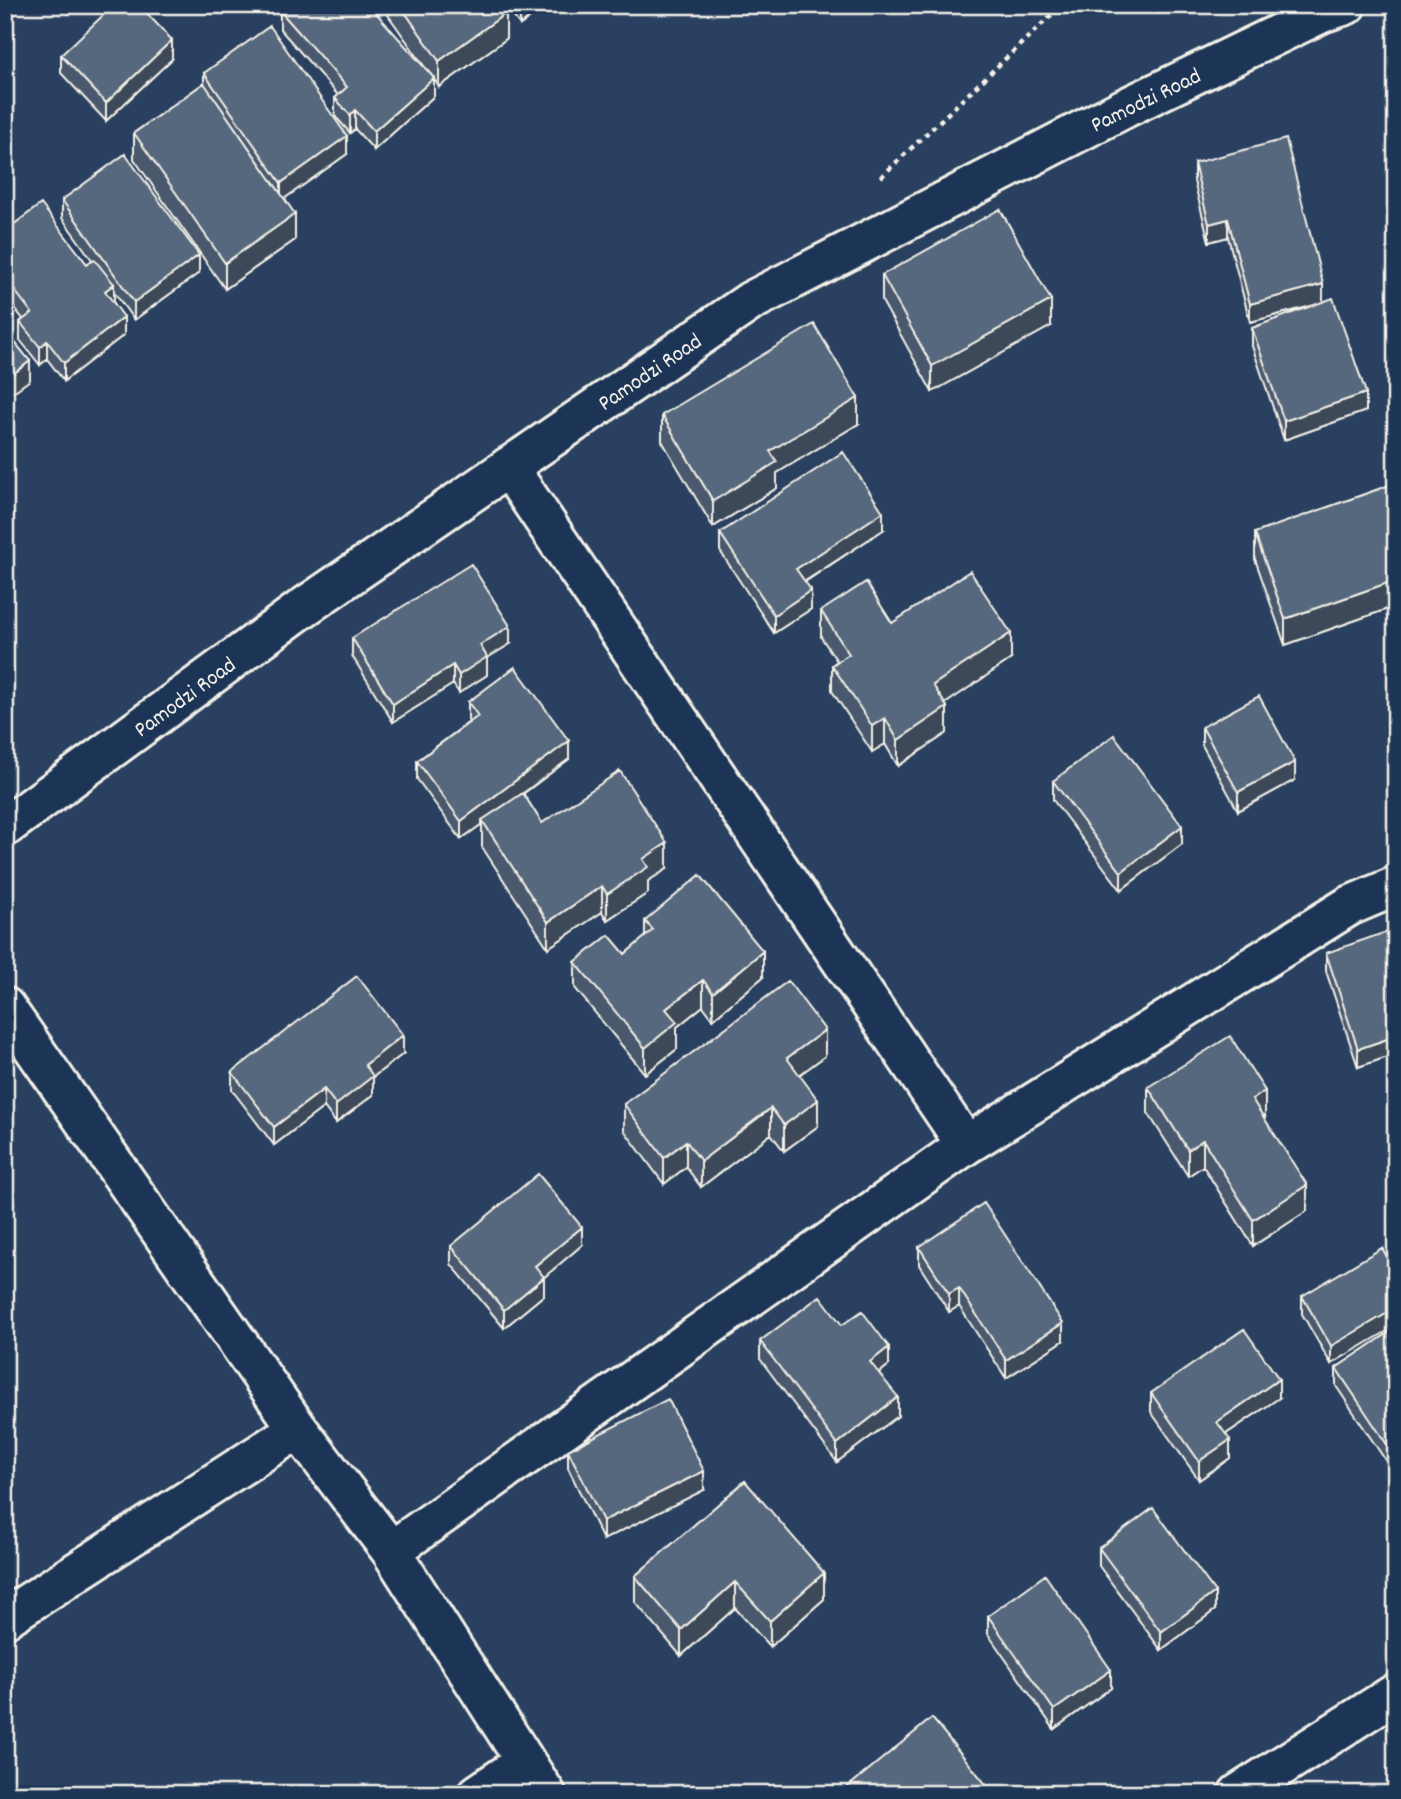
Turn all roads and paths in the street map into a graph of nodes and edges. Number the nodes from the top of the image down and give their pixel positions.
1 (1062, 5) edge
2 (1346, 5) edge
3 (881, 177) dead end
4 (508, 467) junction
5 (5, 827) edge
6 (1396, 886) edge
7 (5, 1007) edge
8 (966, 1145) junction
9 (298, 1429) junction
10 (391, 1551) junction
11 (5, 1618) edge
12 (1396, 1693) edge
13 (525, 1762) junction
14 (478, 1794) edge
15 (547, 1794) edge
16 (1238, 1794) edge

1 - 3 path
2 - 4 street, Pamodzi Road
4 - 5 street, Pamodzi Road
4 - 8 street
6 - 8 street
7 - 9 street
8 - 10 street
9 - 10 street
9 - 11 street
10 - 13 street
12 - 16 street
13 - 14 street
13 - 15 street

